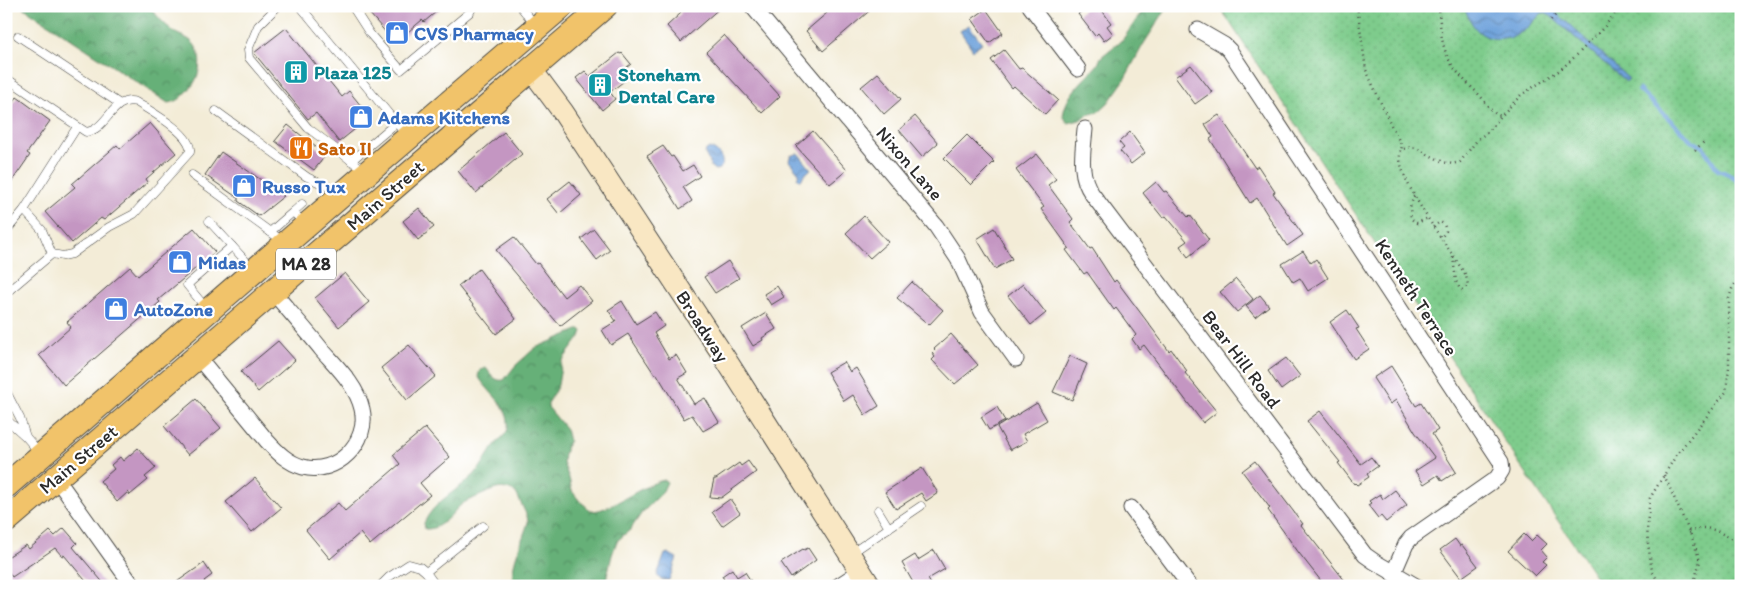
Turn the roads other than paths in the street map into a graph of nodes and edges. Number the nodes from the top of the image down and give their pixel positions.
1 (278, 6) edge
2 (300, 6) edge
3 (352, 6) edge
4 (473, 6) edge
5 (520, 6) edge
6 (562, 6) edge
7 (605, 6) edge
8 (752, 6) edge
9 (1030, 6) edge
10 (537, 27) junction
11 (1198, 30) dead end
12 (18, 36) dead end
13 (532, 69) junction
14 (1078, 69) dead end
15 (6, 84) edge
16 (120, 104) junction
17 (216, 111) dead end
18 (77, 127) junction
19 (1085, 129) dead end
20 (402, 130) junction
21 (359, 167) junction
22 (192, 175) dead end
23 (343, 194) junction
24 (24, 210) junction
25 (210, 221) dead end
26 (6, 231) edge
27 (278, 238) junction
28 (232, 246) junction
29 (52, 254) junction
30 (254, 270) junction
31 (273, 292) junction
32 (6, 293) edge
33 (208, 311) junction
34 (198, 358) junction
35 (1016, 359) dead end
36 (6, 391) edge
37 (101, 403) junction
38 (6, 419) edge
39 (105, 437) junction
40 (34, 446) junction
41 (56, 478) junction
42 (6, 486) edge
43 (920, 506) dead end
44 (1131, 508) dead end
45 (878, 510) dead end
46 (6, 521) edge
47 (484, 526) dead end
48 (889, 528) junction
49 (860, 570) edge
50 (426, 572) junction
51 (1393, 574) junction
52 (133, 586) edge
53 (380, 586) edge
54 (436, 586) edge
55 (838, 586) edge
56 (1190, 586) edge
57 (1416, 586) edge

1 - 21 lane
2 - 20 lane
3 - 4 lane
5 - 10 lane
6 - 10 main road, Main Street / MA 28
7 - 13 main road, Main Street / MA 28
8 - 35 street, Nixon Lane
9 - 14 street
10 - 20 main road, Main Street / MA 28
11 - 51 street, Kenneth Terrace
12 - 16 lane
13 - 31 main road, Main Street / MA 28
13 - 49 main road, Broadway
15 - 18 lane
16 - 18 lane
16 - 29 lane
17 - 23 lane
18 - 24 lane
19 - 51 street, Bear Hill Road
20 - 21 main road, Main Street / MA 28
21 - 23 main road, Main Street / MA 28
22 - 27 lane
23 - 27 main road, Main Street / MA 28
24 - 26 lane
24 - 29 lane
25 - 28 lane
27 - 30 main road, Main Street / MA 28
28 - 30 lane
28 - 33 lane
29 - 32 lane
30 - 33 main road, Main Street / MA 28
31 - 34 main road, Main Street / MA 28
31 - 34 street
33 - 37 main road, Main Street / MA 28
34 - 39 main road, Main Street / MA 28
36 - 40 lane
37 - 39 main road
37 - 40 main road, Main Street / MA 28
38 - 40 lane
39 - 41 main road, Main Street / MA 28
40 - 42 main road, Main Street / MA 28
41 - 46 main road, Main Street / MA 28
41 - 52 street
43 - 48 lane
44 - 56 street
45 - 48 lane
47 - 50 lane
48 - 49 lane
49 - 55 street
50 - 53 lane
50 - 54 lane
51 - 57 street, Bear Hill Road

